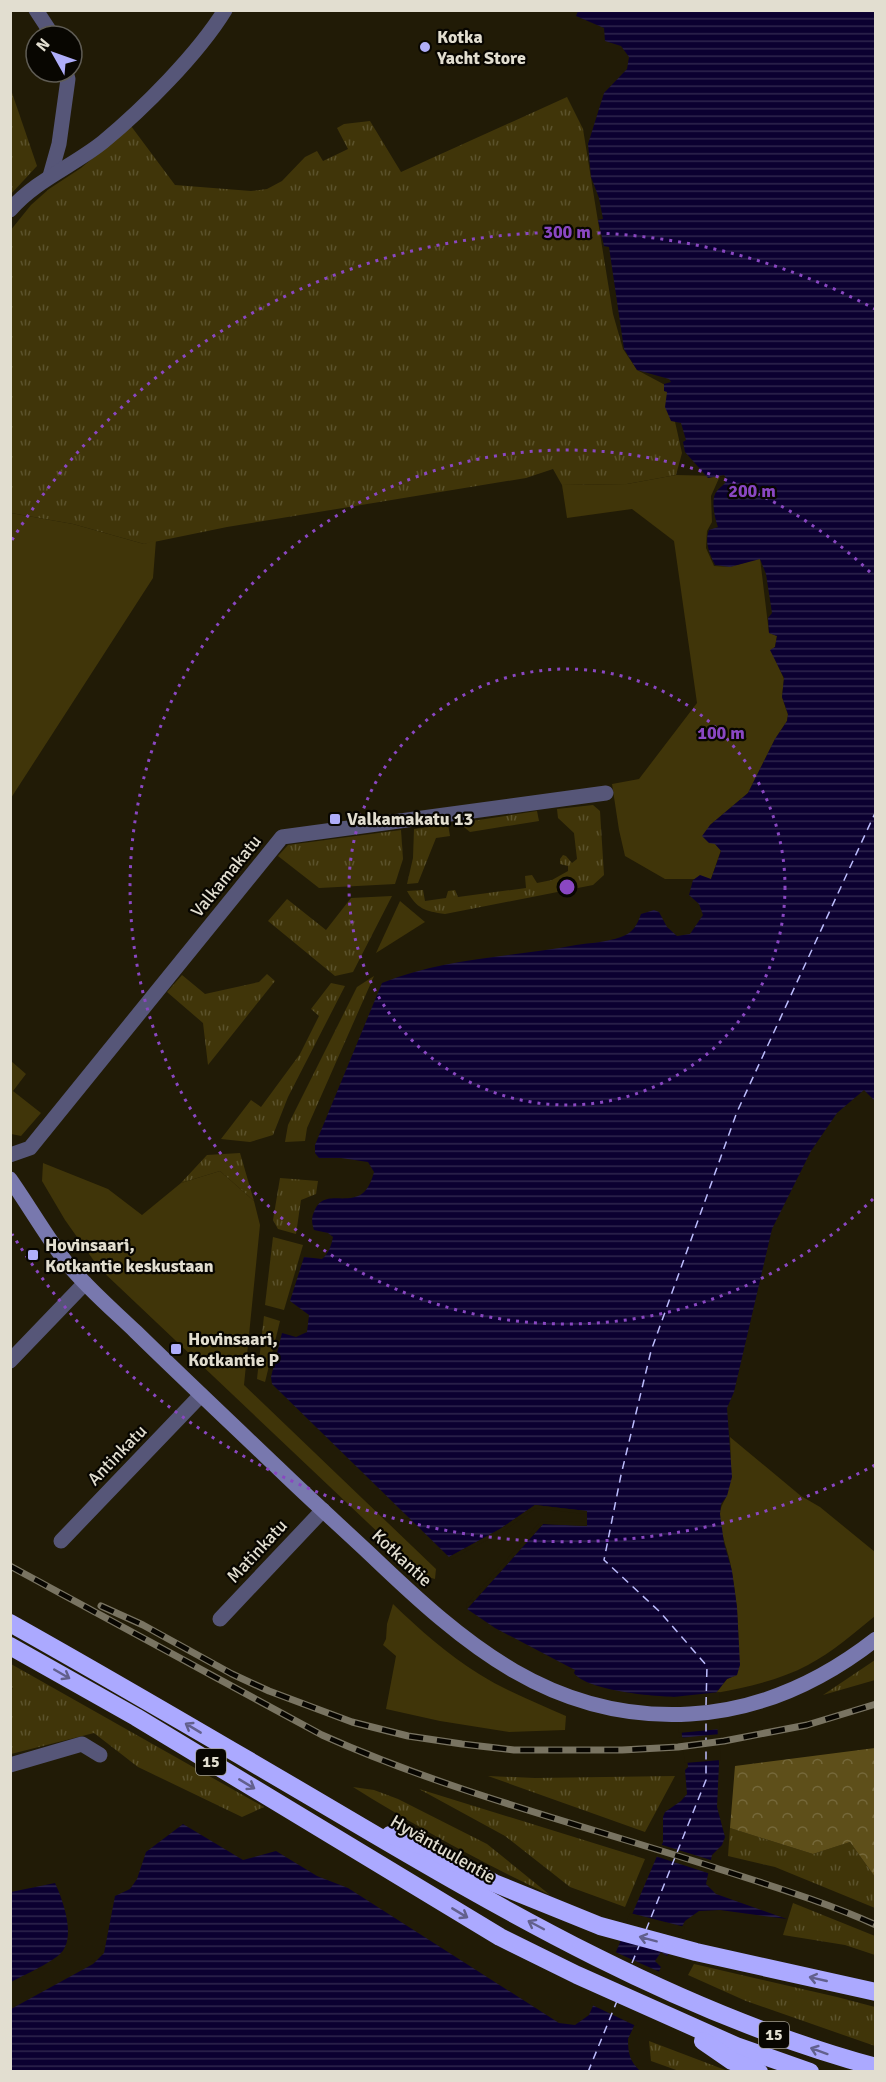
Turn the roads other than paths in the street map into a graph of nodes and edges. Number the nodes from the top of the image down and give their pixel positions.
1 (36, 10) edge
2 (225, 10) edge
3 (45, 24) edge
4 (67, 84) edge
5 (50, 176) junction
6 (10, 210) edge
7 (606, 794) dead end
8 (10, 1155) edge
9 (10, 1179) edge
10 (85, 1283) junction
11 (10, 1361) edge
12 (201, 1395) junction
13 (323, 1510) junction
14 (61, 1542) dead end
15 (220, 1619) dead end
16 (10, 1623) edge
17 (876, 1639) edge
18 (10, 1646) edge
19 (100, 1755) dead end
20 (10, 1765) edge
21 (352, 1821) junction
22 (876, 1992) edge
23 (666, 2016) junction
24 (876, 2067) edge
25 (759, 2072) edge
26 (810, 2072) edge

1 - 3 street
2 - 5 street
4 - 5 street
5 - 6 street
7 - 8 street, Valkamakatu
9 - 10 street, Kotkantie
10 - 11 street
10 - 12 street, Kotkantie
12 - 13 street, Kotkantie
12 - 14 street, Antinkatu
13 - 15 street, Matinkatu
13 - 17 street, Kotkantie
21 -> 16 highway, Hyväntuulentie / 15
18 -> 23 highway, 15
19 - 20 street
22 -> 21 highway
24 -> 21 highway, Hyväntuulentie / 15
23 - 25 highway
23 - 26 highway, 15

